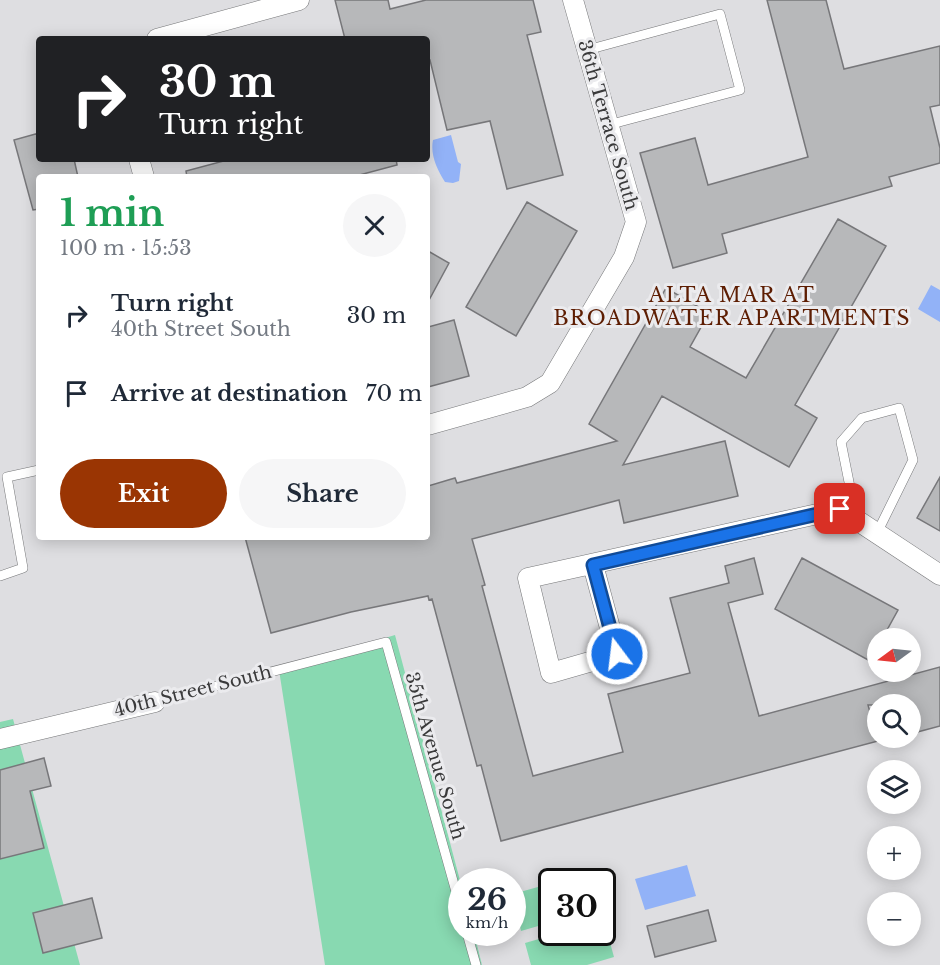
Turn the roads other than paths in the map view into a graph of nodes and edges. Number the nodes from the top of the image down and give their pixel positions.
1 (299, 0) edge
2 (573, 0) edge
3 (168, 36) edge
4 (587, 50) junction
5 (608, 125) junction
6 (430, 424) edge
7 (36, 471) edge
8 (840, 509) junction
9 (877, 533) junction
10 (593, 565) junction
11 (940, 575) edge
12 (0, 576) edge
13 (386, 642) joint
14 (155, 702) joint
15 (0, 739) edge
16 (449, 868) edge
17 (471, 946) edge
18 (476, 965) edge

1 - 3 street
2 - 4 street, 36th Terrace South
4 - 5 street, 36th Terrace South
4 - 5 lane
5 - 6 street, 36th Terrace South
7 - 12 lane
8 - 9 street
8 - 9 lane
8 - 10 street
9 - 11 street
10 - 10 street
13 - 14 lane, 40th Street South
13 - 16 lane, 35th Avenue South
14 - 15 street, 40th Street South
17 - 18 lane

